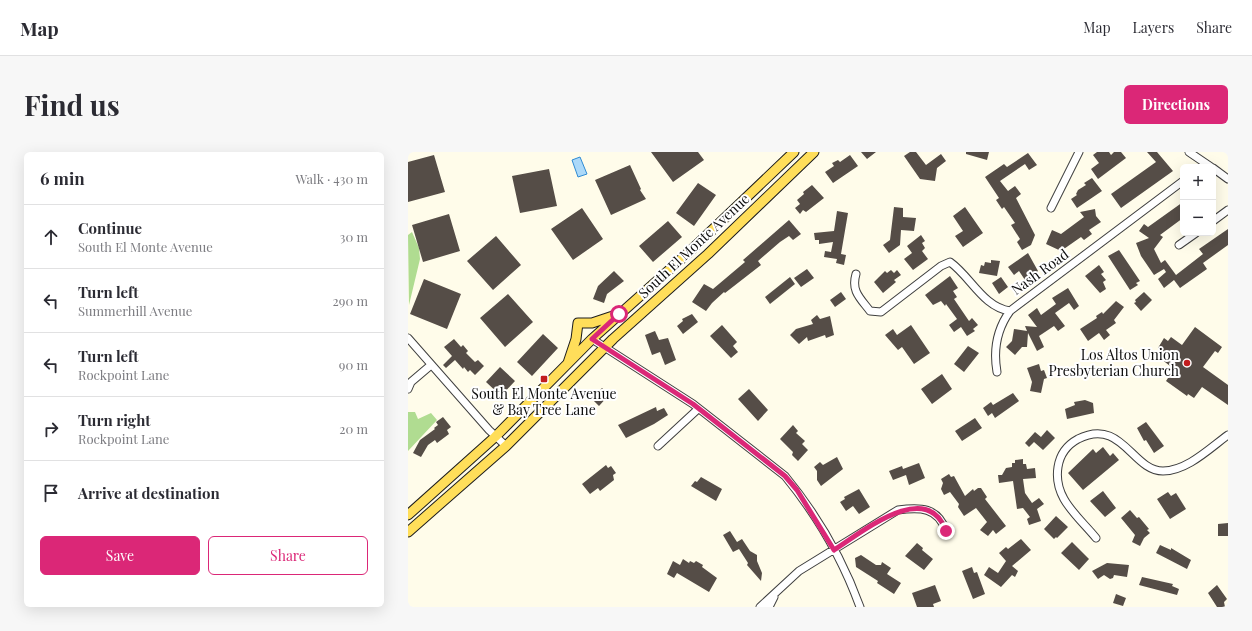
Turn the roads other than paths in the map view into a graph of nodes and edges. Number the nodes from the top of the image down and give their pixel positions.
1 (794, 152) edge
2 (813, 152) edge
3 (1078, 152) edge
4 (1189, 152) edge
5 (1204, 164) edge
6 (1216, 171) edge
7 (1228, 178) edge
8 (1180, 184) edge
9 (1051, 208) dead end
10 (1228, 210) edge
11 (1216, 219) edge
12 (1192, 236) edge
13 (1178, 245) dead end
14 (856, 274) dead end
15 (1010, 310) junction
16 (619, 314) junction
17 (408, 338) edge
18 (592, 339) junction
19 (606, 347) junction
20 (568, 364) junction
21 (431, 365) junction
22 (997, 372) dead end
23 (408, 389) edge
24 (698, 409) junction
25 (1228, 434) edge
26 (495, 437) junction
27 (506, 446) junction
28 (658, 446) dead end
29 (408, 515) edge
30 (946, 531) dead end
31 (408, 532) edge
32 (1096, 538) dead end
33 (834, 550) junction
34 (778, 590) junction
35 (760, 607) edge
36 (769, 607) edge
37 (860, 607) edge

1 - 16 main road, South El Monte Avenue
2 - 19 main road, South El Monte Avenue
3 - 9 street
4 - 5 street
6 - 7 street
8 - 15 street, Nash Road
10 - 11 street
12 - 13 street
14 - 15 street, Nash Road
15 - 22 street
16 - 18 main road, South El Monte Avenue
16 - 20 main road
17 - 21 street
18 - 19 street
18 - 20 main road, South El Monte Avenue
19 - 24 street
19 - 27 main road, South El Monte Avenue
20 - 26 main road, South El Monte Avenue
21 - 23 street
21 - 26 street
24 - 28 street
24 - 33 street
25 - 32 street
26 - 27 street
26 - 29 main road, South El Monte Avenue
27 - 31 main road, South El Monte Avenue
30 - 33 street
33 - 34 street
33 - 37 street
34 - 35 street
34 - 36 street

